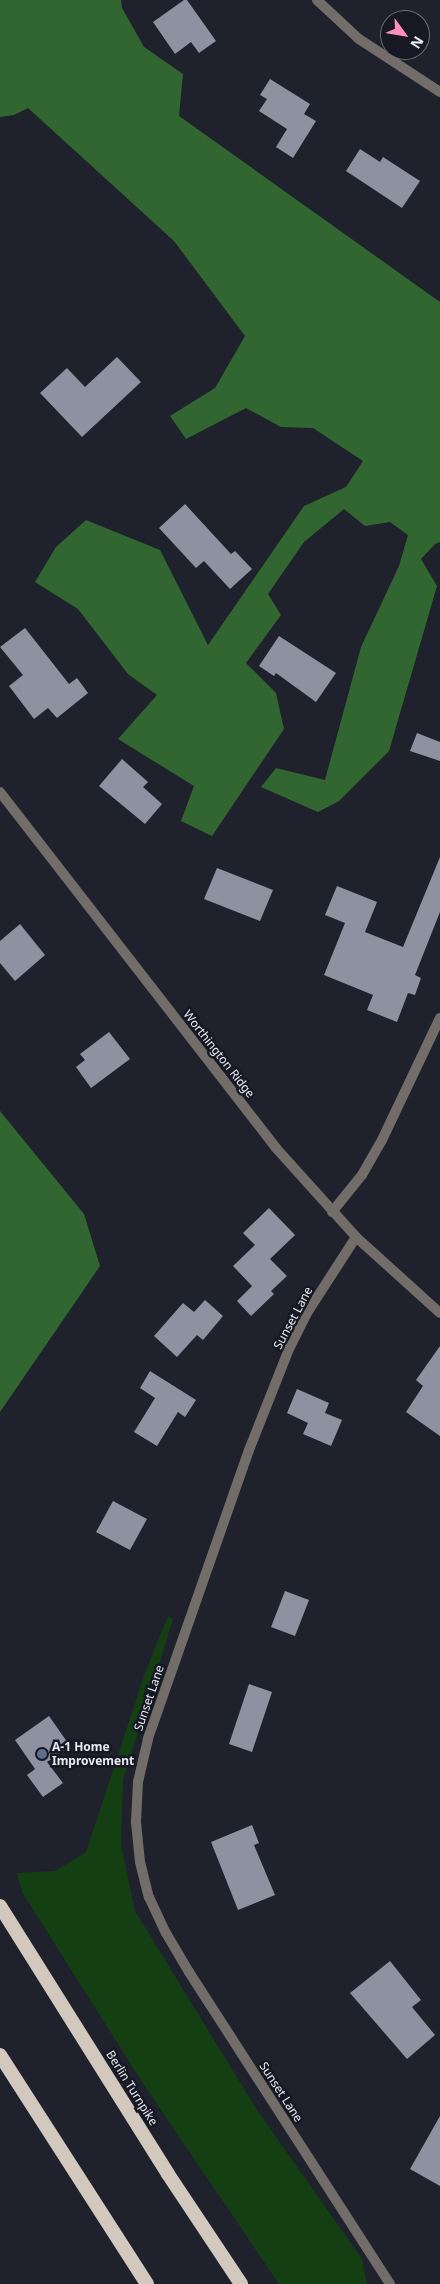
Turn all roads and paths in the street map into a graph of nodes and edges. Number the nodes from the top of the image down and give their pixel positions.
1 (317, 0) edge
2 (440, 92) edge
3 (0, 792) edge
4 (440, 1018) edge
5 (332, 1212) junction
6 (356, 1237) junction
7 (440, 1312) edge
8 (0, 1906) edge
9 (0, 2055) edge
10 (146, 2284) edge
11 (241, 2284) edge
12 (390, 2284) edge

1 - 2 street
3 - 5 street, Worthington Ridge
4 - 5 street
5 - 6 street, Worthington Ridge
6 - 7 street, Worthington Ridge
6 - 12 street, Sunset Lane
8 - 11 highway, Berlin Turnpike
9 - 10 highway

